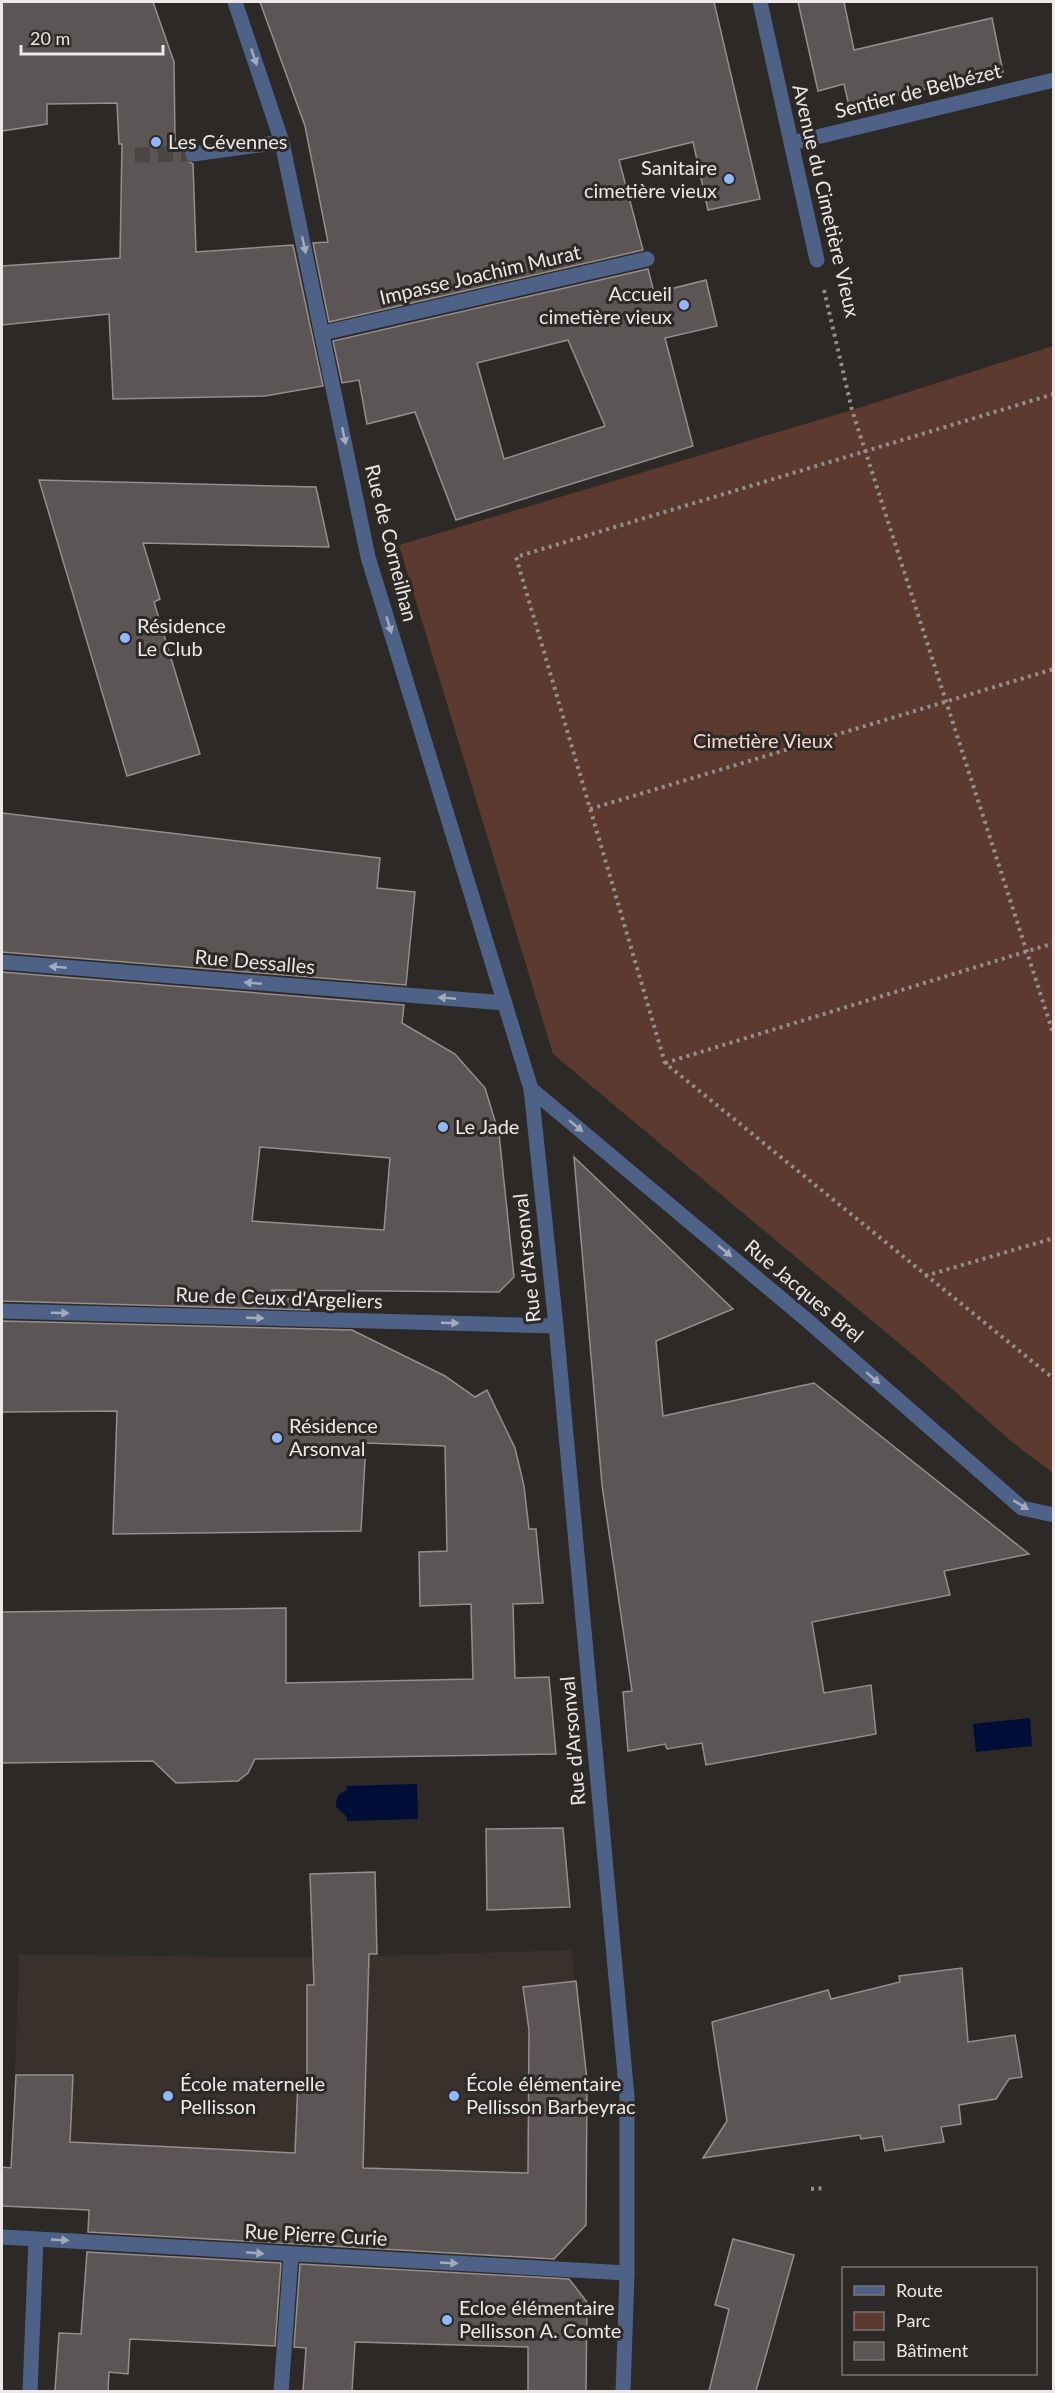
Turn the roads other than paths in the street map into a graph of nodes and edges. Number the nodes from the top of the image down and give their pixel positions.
1 (235, 2) edge
2 (760, 2) edge
3 (1053, 80) edge
4 (282, 142) junction
5 (792, 143) junction
6 (193, 154) tunnel mouth
7 (647, 259) dead end
8 (817, 260) road end
9 (323, 333) junction
10 (2, 962) edge
11 (505, 1003) junction
12 (531, 1089) junction
13 (2, 1311) edge
14 (556, 1326) junction
15 (1053, 1515) edge
16 (2, 2237) edge
17 (36, 2239) junction
18 (291, 2255) junction
19 (627, 2273) junction
20 (30, 2391) edge
21 (281, 2391) edge
22 (623, 2391) edge

1 -> 4 street, Rue de Corneilhan
2 - 5 street, Avenue du Cimetière Vieux
3 - 5 street, Sentier de Belbézet
4 - 6 street
4 -> 9 street, Rue de Corneilhan
5 - 8 street, Avenue du Cimetière Vieux
7 - 9 street, Impasse Joachim Murat
9 -> 11 street, Rue de Corneilhan
11 -> 10 street, Rue Dessalles
11 - 12 street, Rue de Corneilhan
12 - 14 street, Rue d'Arsonval
12 -> 15 street, Rue Jacques Brel
13 -> 14 street, Rue de Ceux d'Argeliers
14 - 19 street, Rue d'Arsonval
16 - 17 street, Rue Pierre Curie
17 -> 18 street, Rue Pierre Curie
17 - 20 street
18 -> 19 street, Rue Pierre Curie
18 - 21 street
19 - 22 street, Rue d'Arsonval

